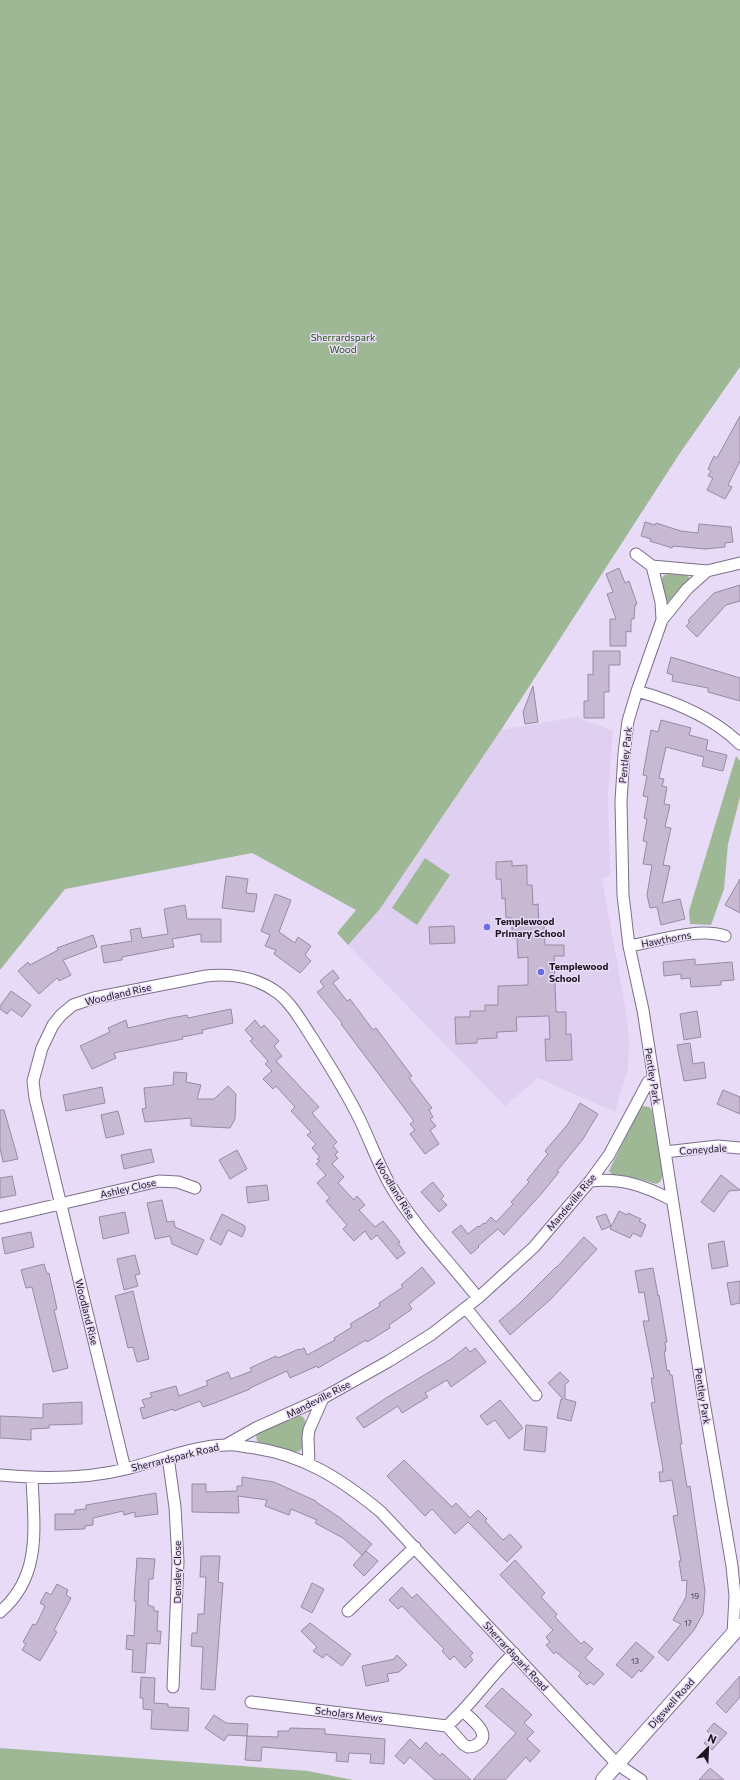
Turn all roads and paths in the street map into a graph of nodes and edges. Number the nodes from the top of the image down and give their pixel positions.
1 (636, 554) dead end
2 (740, 563) edge
3 (652, 566) junction
4 (707, 571) junction
5 (662, 620) junction
6 (637, 691) junction
7 (740, 744) edge
8 (725, 936) dead end
9 (630, 946) junction
10 (654, 1079) junction
11 (740, 1148) edge
12 (665, 1152) junction
13 (590, 1181) junction
14 (195, 1188) dead end
15 (672, 1200) junction
16 (61, 1204) junction
17 (0, 1218) edge
18 (478, 1298) junction
19 (466, 1308) junction
20 (536, 1395) dead end
21 (323, 1398) junction
22 (226, 1445) junction
23 (168, 1457) junction
24 (309, 1464) junction
25 (125, 1469) junction
26 (0, 1475) edge
27 (32, 1478) junction
28 (415, 1547) junction
29 (736, 1568) edge
30 (348, 1611) dead end
31 (0, 1612) edge
32 (736, 1630) edge
33 (514, 1653) junction
34 (173, 1686) dead end
35 (251, 1702) dead end
36 (463, 1711) junction
37 (447, 1726) junction
38 (617, 1764) junction
39 (603, 1780) edge
40 (641, 1780) edge

1 - 3 street
2 - 4 street, Pentley Park
3 - 4 street
3 - 5 street
4 - 5 street, Pentley Park
5 - 6 street, Pentley Park
6 - 7 street
6 - 9 street, Pentley Park
8 - 9 street, Hawthorns
9 - 10 street, Pentley Park
10 - 12 street, Pentley Park
10 - 13 street, Mandeville Rise
11 - 12 street, Coneydale
12 - 15 street, Pentley Park
13 - 15 street
13 - 18 street, Mandeville Rise
14 - 16 street, Ashley Close
15 - 29 street, Pentley Park
16 - 17 street, Ashley Close
16 - 18 street, Woodland Rise
16 - 25 street, Woodland Rise
18 - 19 street, Mandeville Rise
19 - 20 street
19 - 21 street, Mandeville Rise
21 - 22 street, Mandeville Rise
21 - 24 street
22 - 23 street, Sherrardspark Road
22 - 24 street, Sherrardspark Road
23 - 25 street, Sherrardspark Road
23 - 34 street, Densley Close
24 - 28 street, Sherrardspark Road
25 - 27 street, Sherrardspark Road
26 - 27 street, Sherrardspark Road
27 - 31 street
28 - 30 street
28 - 33 street, Sherrardspark Road
29 - 32 street, Pentley Park
32 - 38 street, Digswell Road
33 - 36 street
33 - 38 street, Sherrardspark Road
35 - 37 street, Scholars Mews
36 - 37 street
36 - 37 street
38 - 39 street, Digswell Road
38 - 40 street, Sherrardspark Road

